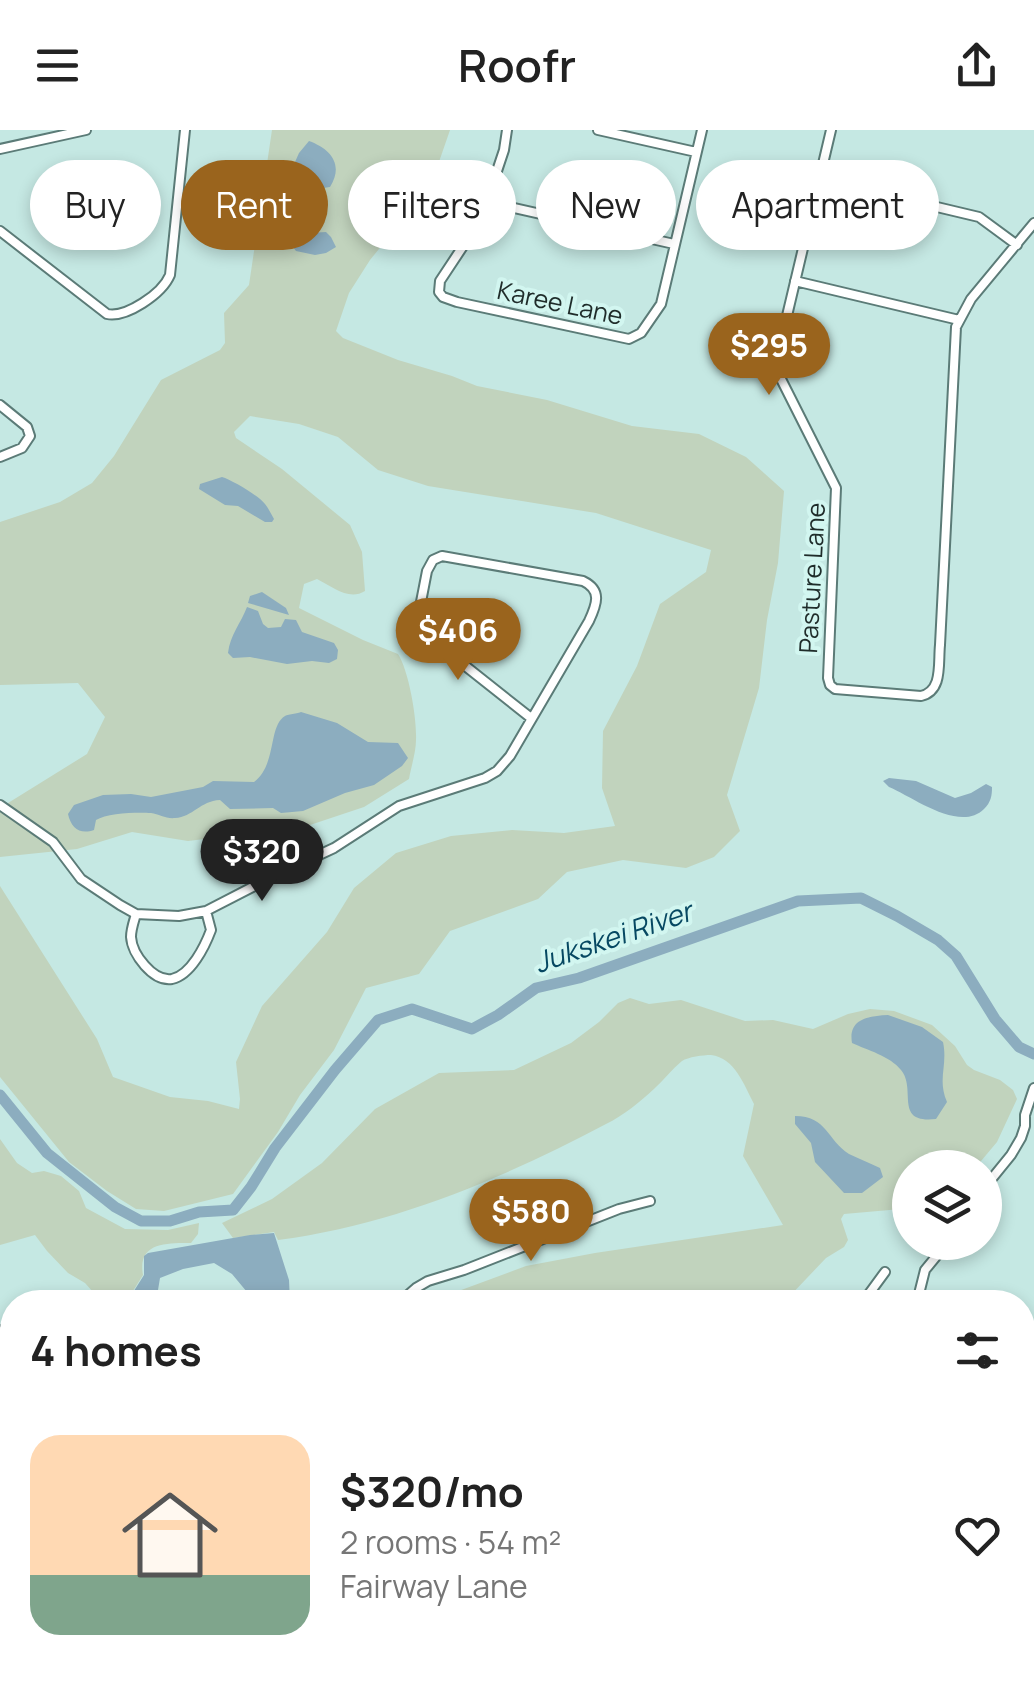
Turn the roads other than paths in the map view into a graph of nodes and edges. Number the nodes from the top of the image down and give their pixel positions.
1 (86, 130) edge
2 (185, 130) edge
3 (507, 130) edge
4 (598, 130) edge
5 (702, 130) edge
6 (831, 130) edge
7 (0, 149) edge
8 (696, 152) junction
9 (501, 160) edge
10 (824, 160) edge
11 (939, 208) edge
12 (1034, 223) edge
13 (0, 231) edge
14 (676, 236) edge
15 (1017, 245) junction
16 (461, 250) edge
17 (673, 250) edge
18 (802, 250) edge
19 (795, 280) junction
20 (959, 320) junction
21 (0, 406) edge
22 (0, 457) edge
23 (530, 718) junction
24 (0, 805) edge
25 (206, 911) junction
26 (136, 914) junction
27 (1034, 1088) edge
28 (1002, 1166) edge
29 (650, 1201) dead end
30 (933, 1260) edge
31 (886, 1272) dead end
32 (414, 1290) edge
33 (872, 1290) edge
34 (920, 1290) edge

1 - 7 street
2 - 13 street
3 - 9 street, Karee Lane
4 - 8 street
5 - 8 street, Karee Lane
6 - 10 street, Pasture Lane
8 - 14 street, Karee Lane
11 - 15 street
12 - 15 street, Pasture Lane
15 - 20 street, Pasture Lane
16 - 17 street, Karee Lane
18 - 19 street, Pasture Lane
19 - 20 street
19 - 20 street, Pasture Lane
21 - 22 street
23 - 23 street
23 - 25 street
24 - 26 street
25 - 26 street
25 - 26 street
27 - 28 street
29 - 32 street
30 - 34 street
31 - 33 street

